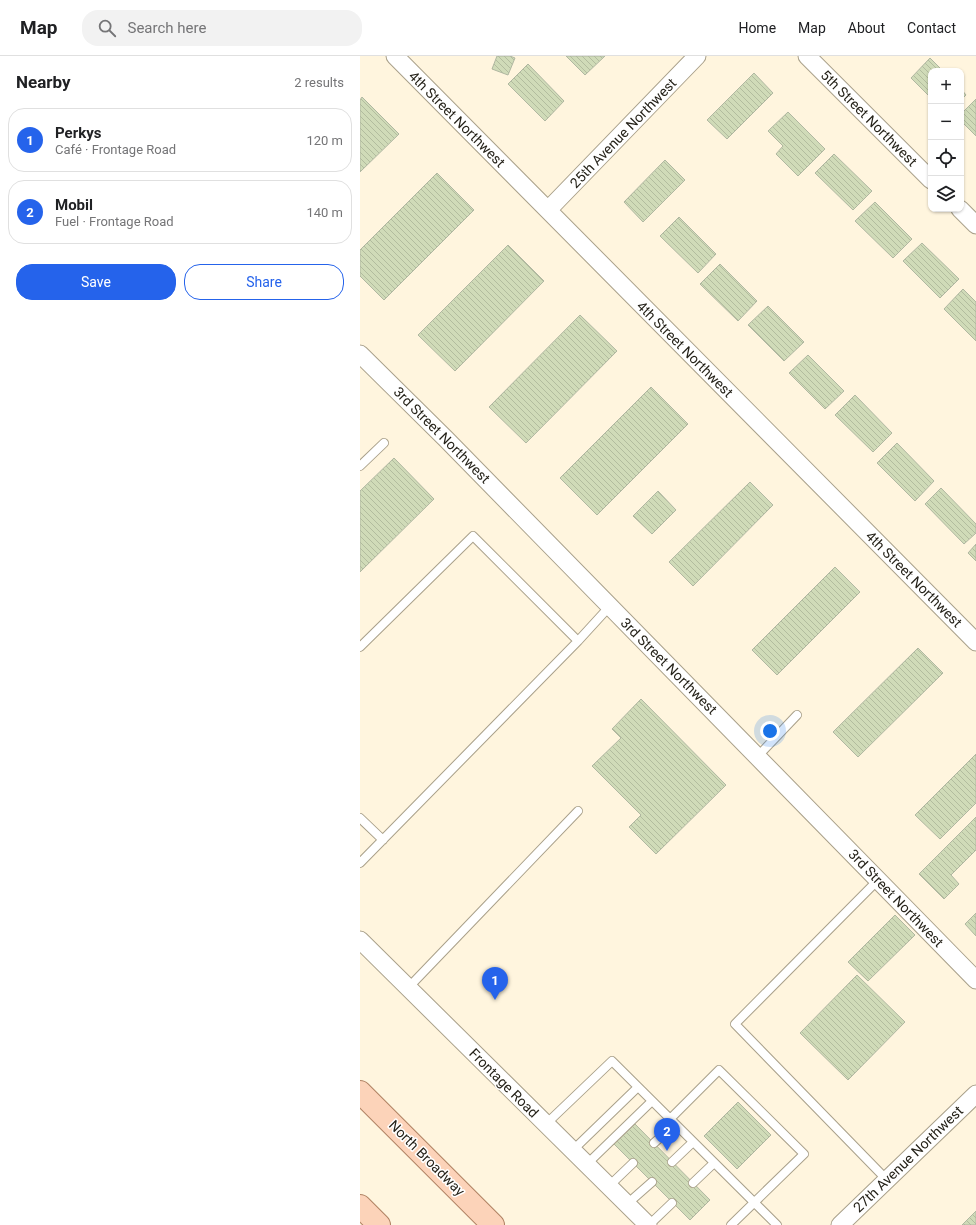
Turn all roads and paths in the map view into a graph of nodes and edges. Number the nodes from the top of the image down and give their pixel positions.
1 (395, 56) edge
2 (697, 56) edge
3 (808, 56) edge
4 (928, 177) edge
5 (548, 210) junction
6 (963, 212) edge
7 (976, 225) edge
8 (360, 354) edge
9 (384, 443) dead end
10 (360, 466) edge
11 (610, 606) junction
12 (578, 642) junction
13 (976, 642) edge
14 (360, 647) edge
15 (797, 715) dead end
16 (758, 756) junction
17 (578, 811) dead end
18 (360, 818) edge
19 (383, 840) junction
20 (360, 864) edge
21 (878, 880) junction
22 (360, 940) edge
23 (976, 980) edge
24 (408, 988) junction
25 (638, 1087) junction
26 (360, 1092) edge
27 (976, 1094) edge
28 (652, 1101) junction
29 (673, 1121) junction
30 (546, 1124) junction
31 (693, 1142) junction
32 (654, 1144) dead end
33 (572, 1150) junction
34 (672, 1162) dead end
35 (714, 1163) junction
36 (587, 1164) junction
37 (634, 1164) dead end
38 (887, 1180) junction
39 (652, 1182) dead end
40 (693, 1183) dead end
41 (609, 1186) junction
42 (754, 1202) junction
43 (672, 1203) dead end
44 (627, 1204) junction
45 (360, 1206) edge
46 (379, 1225) edge
47 (493, 1225) edge
48 (648, 1225) edge
49 (731, 1225) edge
50 (777, 1225) edge
51 (840, 1225) edge

1 - 5 street, 4th Street Northwest
2 - 5 street, 25th Avenue Northwest
3 - 4 street, 5th Street Northwest
5 - 13 street, 4th Street Northwest
6 - 7 street
8 - 11 street, 3rd Street Northwest
9 - 10 lane
11 - 12 lane
11 - 16 street, 3rd Street Northwest
12 - 14 lane
12 - 19 lane
15 - 16 lane
16 - 21 street, 3rd Street Northwest
17 - 24 lane
18 - 19 lane
19 - 20 lane
21 - 23 street, 3rd Street Northwest
21 - 38 lane
22 - 24 street, Frontage Road
24 - 30 street, Frontage Road
25 - 28 lane
25 - 30 lane
25 - 33 lane
26 - 47 main road, North Broadway
27 - 38 street, 27th Avenue Northwest
28 - 29 lane
28 - 36 lane
29 - 31 lane
29 - 32 lane
29 - 42 lane
30 - 33 street, Frontage Road
31 - 34 lane
31 - 35 lane
33 - 36 street, Frontage Road
35 - 40 lane
35 - 42 lane
36 - 41 street, Frontage Road
37 - 41 lane
38 - 51 street, 27th Avenue Northwest
39 - 44 lane
41 - 44 street, Frontage Road
42 - 49 lane
42 - 50 lane
43 - 48 lane
44 - 48 street, Frontage Road
45 - 46 main road

